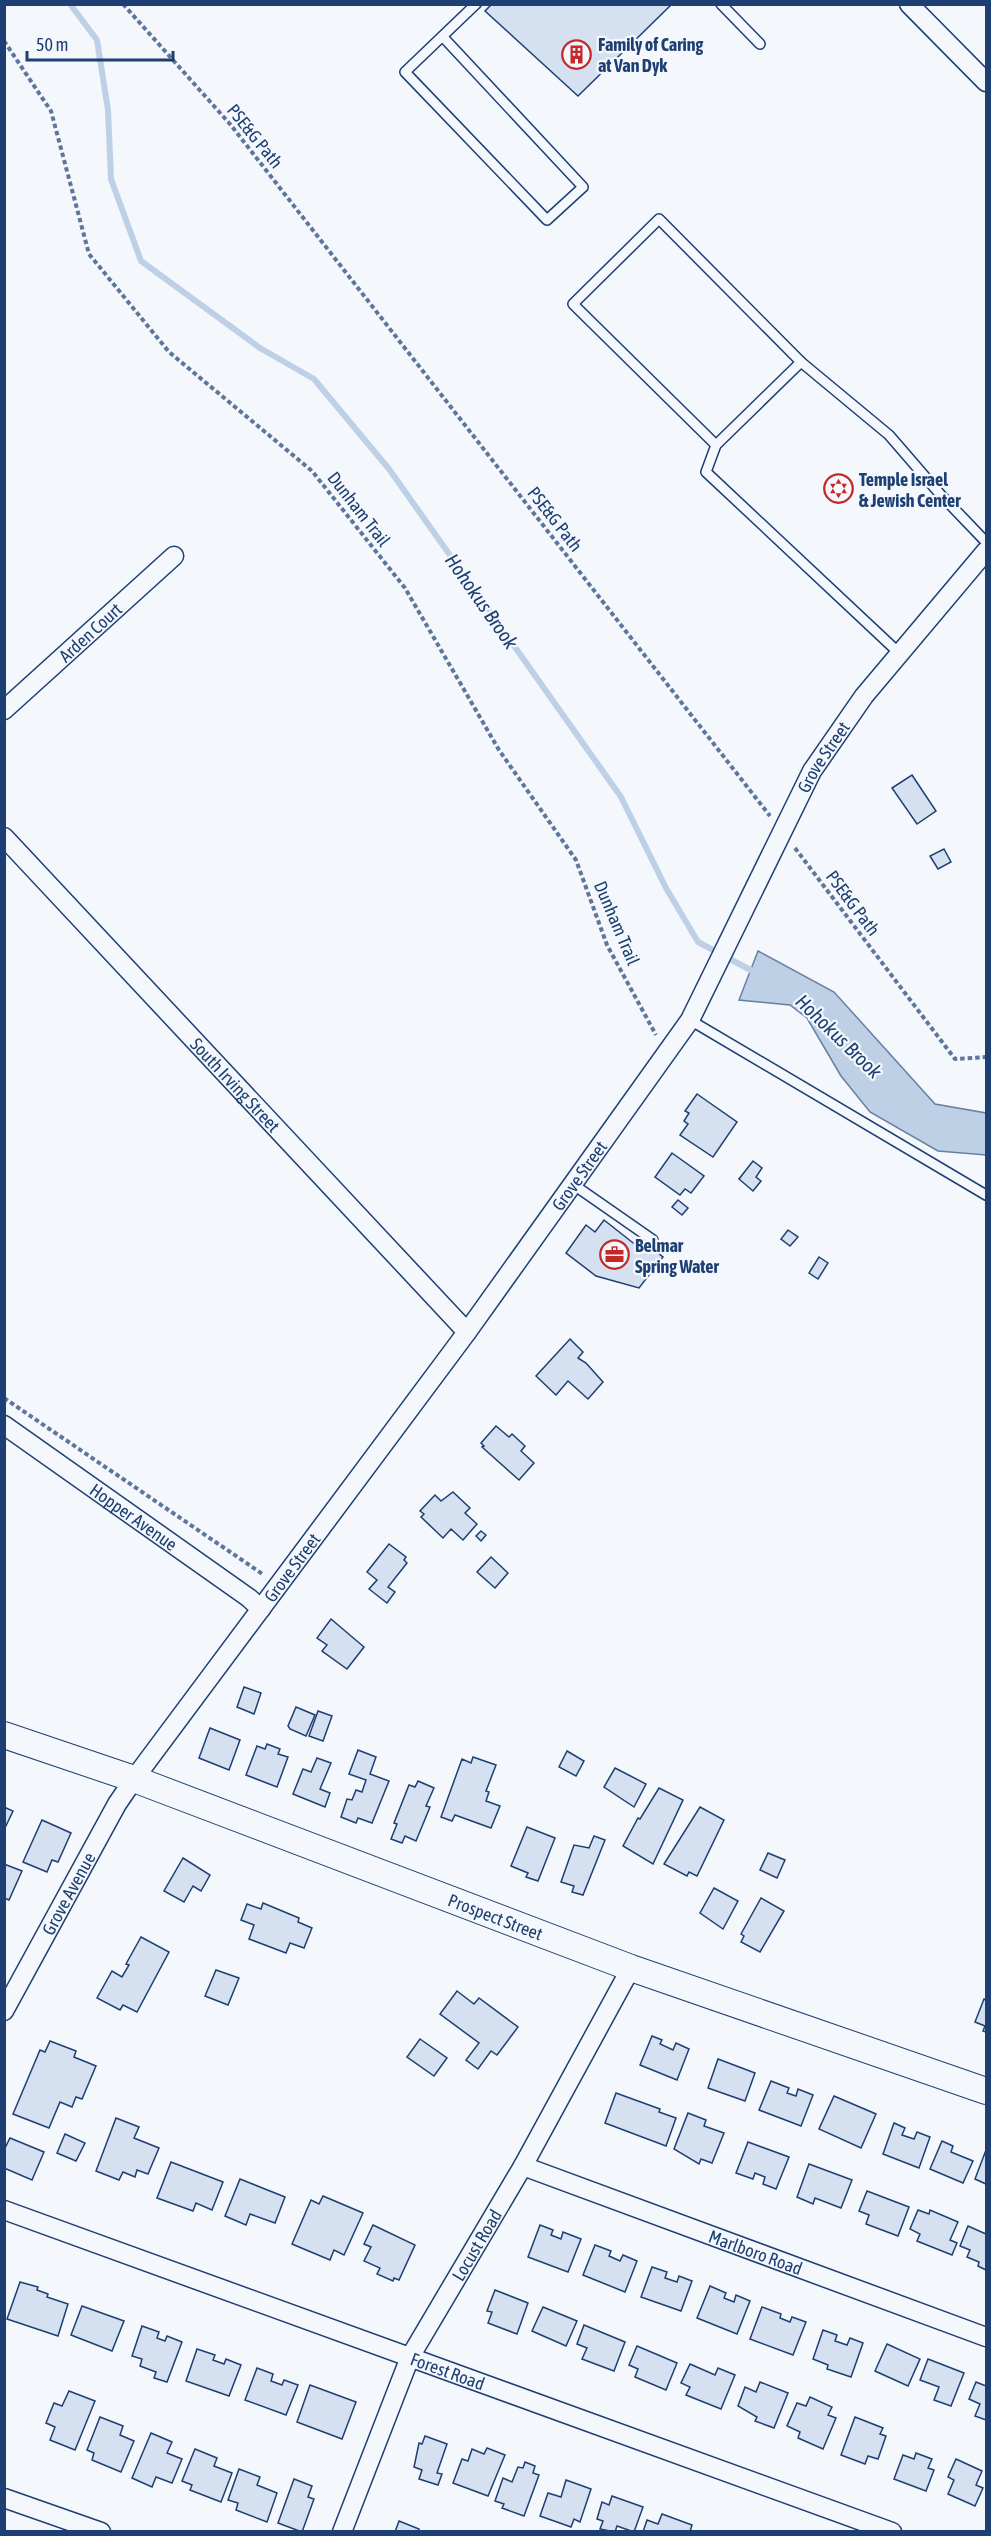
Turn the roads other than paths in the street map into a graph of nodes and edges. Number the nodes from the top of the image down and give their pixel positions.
1 (476, 4) edge
2 (721, 4) edge
3 (909, 4) edge
4 (443, 37) junction
5 (760, 44) dead end
6 (987, 82) edge
7 (801, 362) junction
8 (716, 445) junction
9 (987, 542) edge
10 (987, 551) edge
11 (174, 556) dead end
12 (898, 653) junction
13 (4, 710) edge
14 (4, 837) edge
15 (690, 1020) junction
16 (574, 1185) junction
17 (987, 1195) edge
18 (653, 1240) dead end
19 (467, 1332) junction
20 (4, 1425) edge
21 (261, 1609) junction
22 (4, 1735) edge
23 (134, 1779) junction
24 (631, 1968) junction
25 (4, 2011) edge
26 (987, 2091) edge
27 (523, 2166) junction
28 (4, 2210) edge
29 (987, 2337) edge
30 (410, 2357) junction
31 (4, 2498) edge
32 (101, 2532) edge
33 (342, 2532) edge
34 (892, 2532) edge

1 - 4 lane
2 - 5 lane
3 - 6 street
4 - 4 lane
7 - 8 lane
7 - 8 lane
7 - 9 lane
8 - 12 lane
10 - 12 street, Grove Street
11 - 13 street, Arden Court
12 - 15 street, Grove Street
14 - 19 street, South Irving Street
15 - 16 street, Grove Street
15 - 17 lane
16 - 18 lane
16 - 19 street, Grove Street
19 - 21 street, Grove Street
20 - 21 street, Hopper Avenue
21 - 23 street, Grove Street
22 - 23 main road, Prospect Street
23 - 24 main road, Prospect Street
23 - 25 street, Grove Avenue
24 - 26 main road, Prospect Street
24 - 27 street, Locust Road
27 - 29 street, Marlboro Road
27 - 30 street, Locust Road
28 - 30 street, Forest Road
30 - 33 street, Locust Road
30 - 34 street, Forest Road
31 - 32 street

